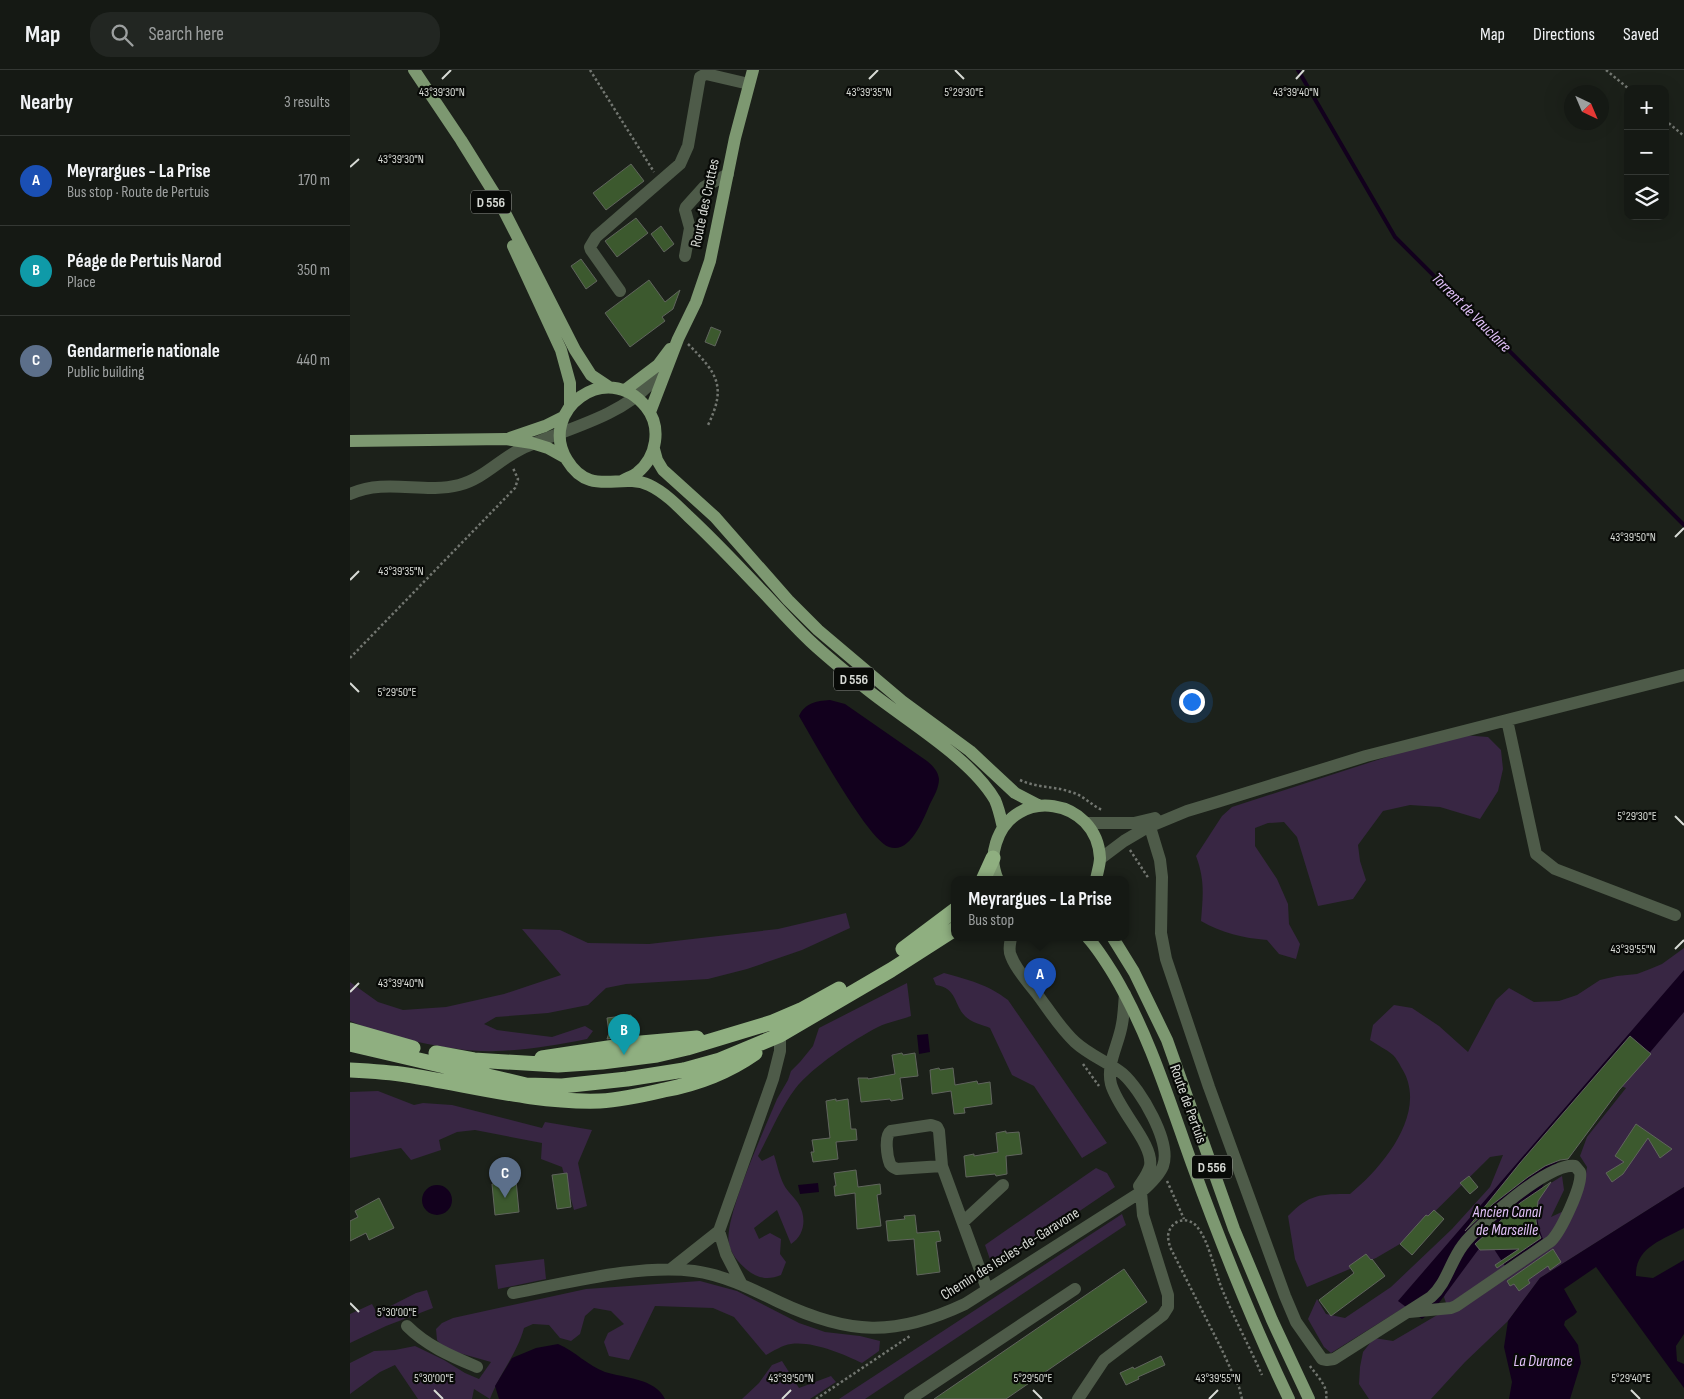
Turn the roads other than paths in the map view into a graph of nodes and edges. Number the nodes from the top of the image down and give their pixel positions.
1 (414, 70) edge
2 (753, 70) edge
3 (422, 82) junction
4 (748, 84) junction
5 (728, 174) junction
6 (684, 256) dead end
7 (620, 291) dead end
8 (679, 338) junction
9 (608, 387) junction
10 (630, 393) junction
11 (570, 405) junction
12 (650, 412) junction
13 (564, 417) junction
14 (561, 433) junction
15 (506, 439) junction
16 (350, 440) edge
17 (534, 444) junction
18 (654, 450) junction
19 (566, 458) junction
20 (622, 481) junction
21 (350, 494) edge
22 (1684, 675) edge
23 (1507, 720) junction
24 (1040, 806) junction
25 (1187, 811) junction
26 (1087, 823) junction
27 (1150, 827) junction
28 (1003, 828) junction
29 (993, 858) junction
30 (1100, 859) junction
31 (985, 876) edge
32 (996, 876) edge
33 (1097, 876) edge
34 (951, 913) edge
35 (1675, 915) dead end
36 (951, 932) edge
37 (1010, 941) edge
38 (1090, 941) edge
39 (1115, 941) edge
40 (1125, 994) junction
41 (350, 1030) edge
42 (780, 1035) junction
43 (350, 1044) edge
44 (1110, 1065) junction
45 (350, 1070) edge
46 (942, 1166) junction
47 (1003, 1185) dead end
48 (1141, 1192) junction
49 (1114, 1208) junction
50 (963, 1222) junction
51 (719, 1231) junction
52 (670, 1270) junction
53 (742, 1285) junction
54 (987, 1289) junction
55 (1074, 1289) dead end
56 (513, 1293) dead end
57 (1409, 1312) junction
58 (407, 1326) dead end
59 (477, 1366) dead end
60 (910, 1399) edge
61 (1078, 1399) edge
62 (1288, 1399) edge
63 (1309, 1399) edge

1 - 3 main road, D 556
2 - 4 main road, Route des Crottes
3 - 9 main road, D 556
3 - 11 main road, D 556
4 - 5 main road, Route des Crottes
4 - 7 street
5 - 6 street
5 - 8 main road, Route des Crottes
8 - 10 main road
8 - 12 main road
9 - 10 main road
9 - 11 main road
10 - 12 main road
10 - 14 street
11 - 13 main road
12 - 18 main road
13 - 14 main road
13 - 15 main road
14 - 17 street
14 - 19 main road
15 - 16 main road
15 - 17 main road
17 - 19 main road
17 - 21 street
18 - 20 main road
18 - 24 main road, D 556
19 - 20 main road
20 - 28 main road, D 556
22 - 23 street
23 - 25 street
23 - 35 street
24 - 26 main road
24 - 28 main road
25 - 26 street
25 - 27 street
26 - 30 main road
27 - 30 street
27 - 57 street
28 - 29 main road
29 - 31 highway
29 - 32 main road
30 - 33 main road
34 - 41 highway
36 - 42 highway
37 - 44 street
38 - 40 main road, Route de Pertuis / D 556
39 - 63 main road, Route de Pertuis / D 556
40 - 44 street
40 - 62 main road, Route de Pertuis / D 556
42 - 43 highway
42 - 45 highway
42 - 51 street
44 - 48 street
44 - 49 street
46 - 46 street
46 - 50 street
47 - 50 street
48 - 49 street
48 - 61 street
49 - 54 street, Chemin des Iscles-de-Garavone
50 - 54 street
51 - 52 street
51 - 53 street
52 - 53 street, Chemin des Iscles-de-Garavone
52 - 56 street, Chemin des Iscles-de-Garavone
53 - 54 street, Chemin des Iscles-de-Garavone
55 - 60 street
57 - 57 street
58 - 59 street

